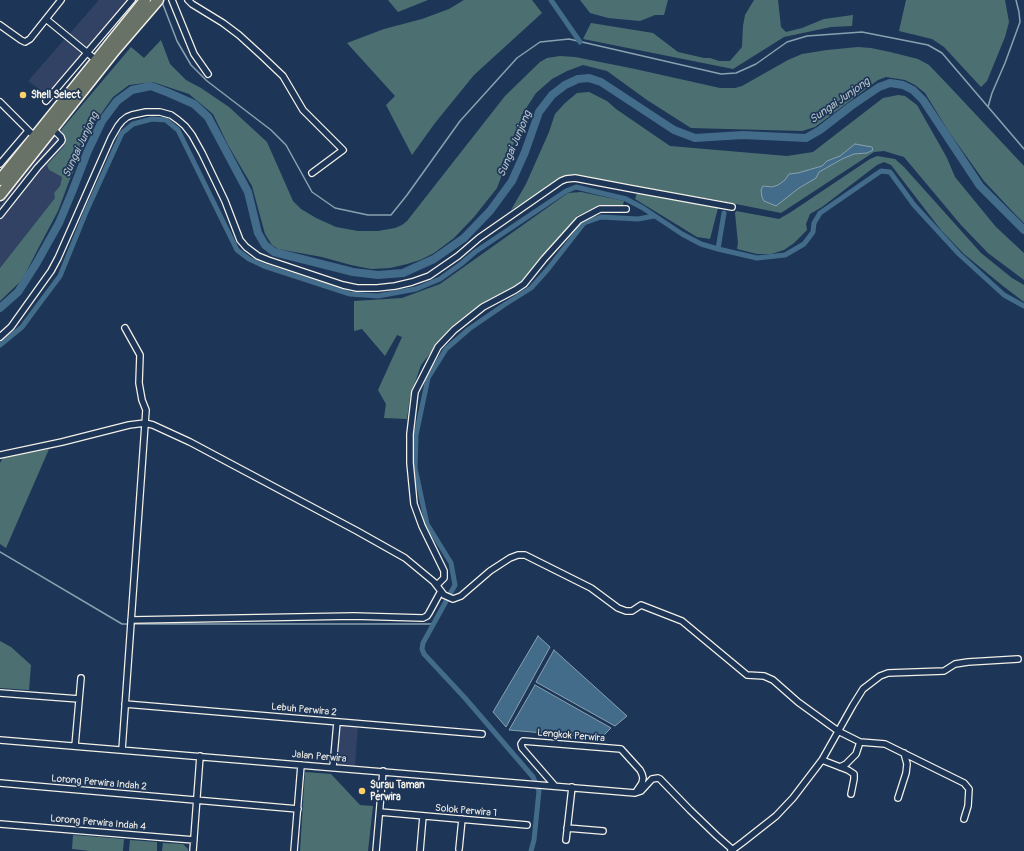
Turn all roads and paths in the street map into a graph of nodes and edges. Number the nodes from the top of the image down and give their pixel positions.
1 (61, 0) edge
2 (158, 0) edge
3 (172, 0) edge
4 (188, 0) edge
5 (142, 3) edge
6 (46, 19) junction
7 (0, 25) edge
8 (87, 52) junction
9 (96, 60) junction
10 (208, 74) dead end
11 (46, 101) dead end
12 (1, 105) edge
13 (53, 129) junction
14 (31, 134) junction
15 (0, 164) edge
16 (312, 174) dead end
17 (0, 180) edge
18 (0, 195) edge
19 (732, 207) dead end
20 (626, 209) dead end
21 (0, 215) edge
22 (125, 328) dead end
23 (0, 337) edge
24 (145, 424) junction
25 (0, 455) edge
26 (437, 585) junction
27 (442, 593) junction
28 (131, 620) junction
29 (1018, 658) dead end
30 (81, 678) dead end
31 (0, 693) edge
32 (79, 700) junction
33 (125, 704) junction
34 (338, 722) junction
35 (838, 731) junction
36 (482, 734) dead end
37 (0, 740) edge
38 (860, 742) junction
39 (75, 746) junction
40 (122, 750) junction
41 (904, 753) junction
42 (200, 756) junction
43 (822, 760) junction
44 (301, 765) junction
45 (334, 767) junction
46 (840, 767) junction
47 (383, 771) junction
48 (0, 784) edge
49 (554, 786) junction
50 (572, 787) junction
51 (636, 793) junction
52 (851, 794) dead end
53 (898, 798) dead end
54 (197, 800) junction
55 (298, 809) junction
56 (380, 812) junction
57 (423, 816) junction
58 (462, 819) junction
59 (964, 819) dead end
60 (0, 824) edge
61 (527, 825) dead end
62 (567, 828) junction
63 (604, 831) dead end
64 (194, 840) junction
65 (566, 840) dead end
66 (460, 849) dead end
67 (732, 850) edge
68 (193, 851) edge
69 (294, 851) edge
70 (376, 851) edge
71 (420, 851) edge

1 - 6 street
2 - 5 highway
3 - 10 street
4 - 16 street
5 - 8 street
5 - 9 highway
5 - 13 highway
6 - 7 street
6 - 8 street
8 - 9 street
8 - 11 street
9 - 14 highway
12 - 14 street
13 - 18 highway
13 - 21 street
14 - 15 street
14 - 17 highway
19 - 23 street
20 - 26 street
22 - 24 street
24 - 25 street
24 - 26 street
24 - 28 street
26 - 27 street
27 - 28 street
27 - 35 street
28 - 33 street
29 - 35 street
30 - 32 street
31 - 32 street
32 - 39 street
33 - 34 street, Lebuh Perwira 2
33 - 40 street
34 - 36 street, Lebuh Perwira 2
34 - 45 street
35 - 38 street
35 - 43 street
37 - 39 street, Jalan Perwira
38 - 41 street
38 - 46 street
39 - 40 street, Jalan Perwira
40 - 42 street, Jalan Perwira
41 - 53 street
41 - 59 street
42 - 44 street, Jalan Perwira
42 - 54 street
43 - 46 street
43 - 67 street
44 - 45 street, Jalan Perwira
44 - 55 street
45 - 47 street, Jalan Perwira
46 - 52 street
47 - 49 street, Jalan Perwira
47 - 56 street
48 - 54 street, Lorong Perwira Indah 2
49 - 50 street, Jalan Perwira
49 - 51 street, Lengkok Perwira
50 - 51 street, Jalan Perwira
50 - 62 street
51 - 67 street
54 - 55 street, Lorong Perwira Indah 2
54 - 64 street
55 - 69 street
56 - 57 street, Solok Perwira 1
56 - 70 street
57 - 58 street, Solok Perwira 1
57 - 71 street
58 - 61 street, Solok Perwira 1
58 - 66 street
60 - 64 street, Lorong Perwira Indah 4
62 - 63 street
62 - 65 street
64 - 68 street

